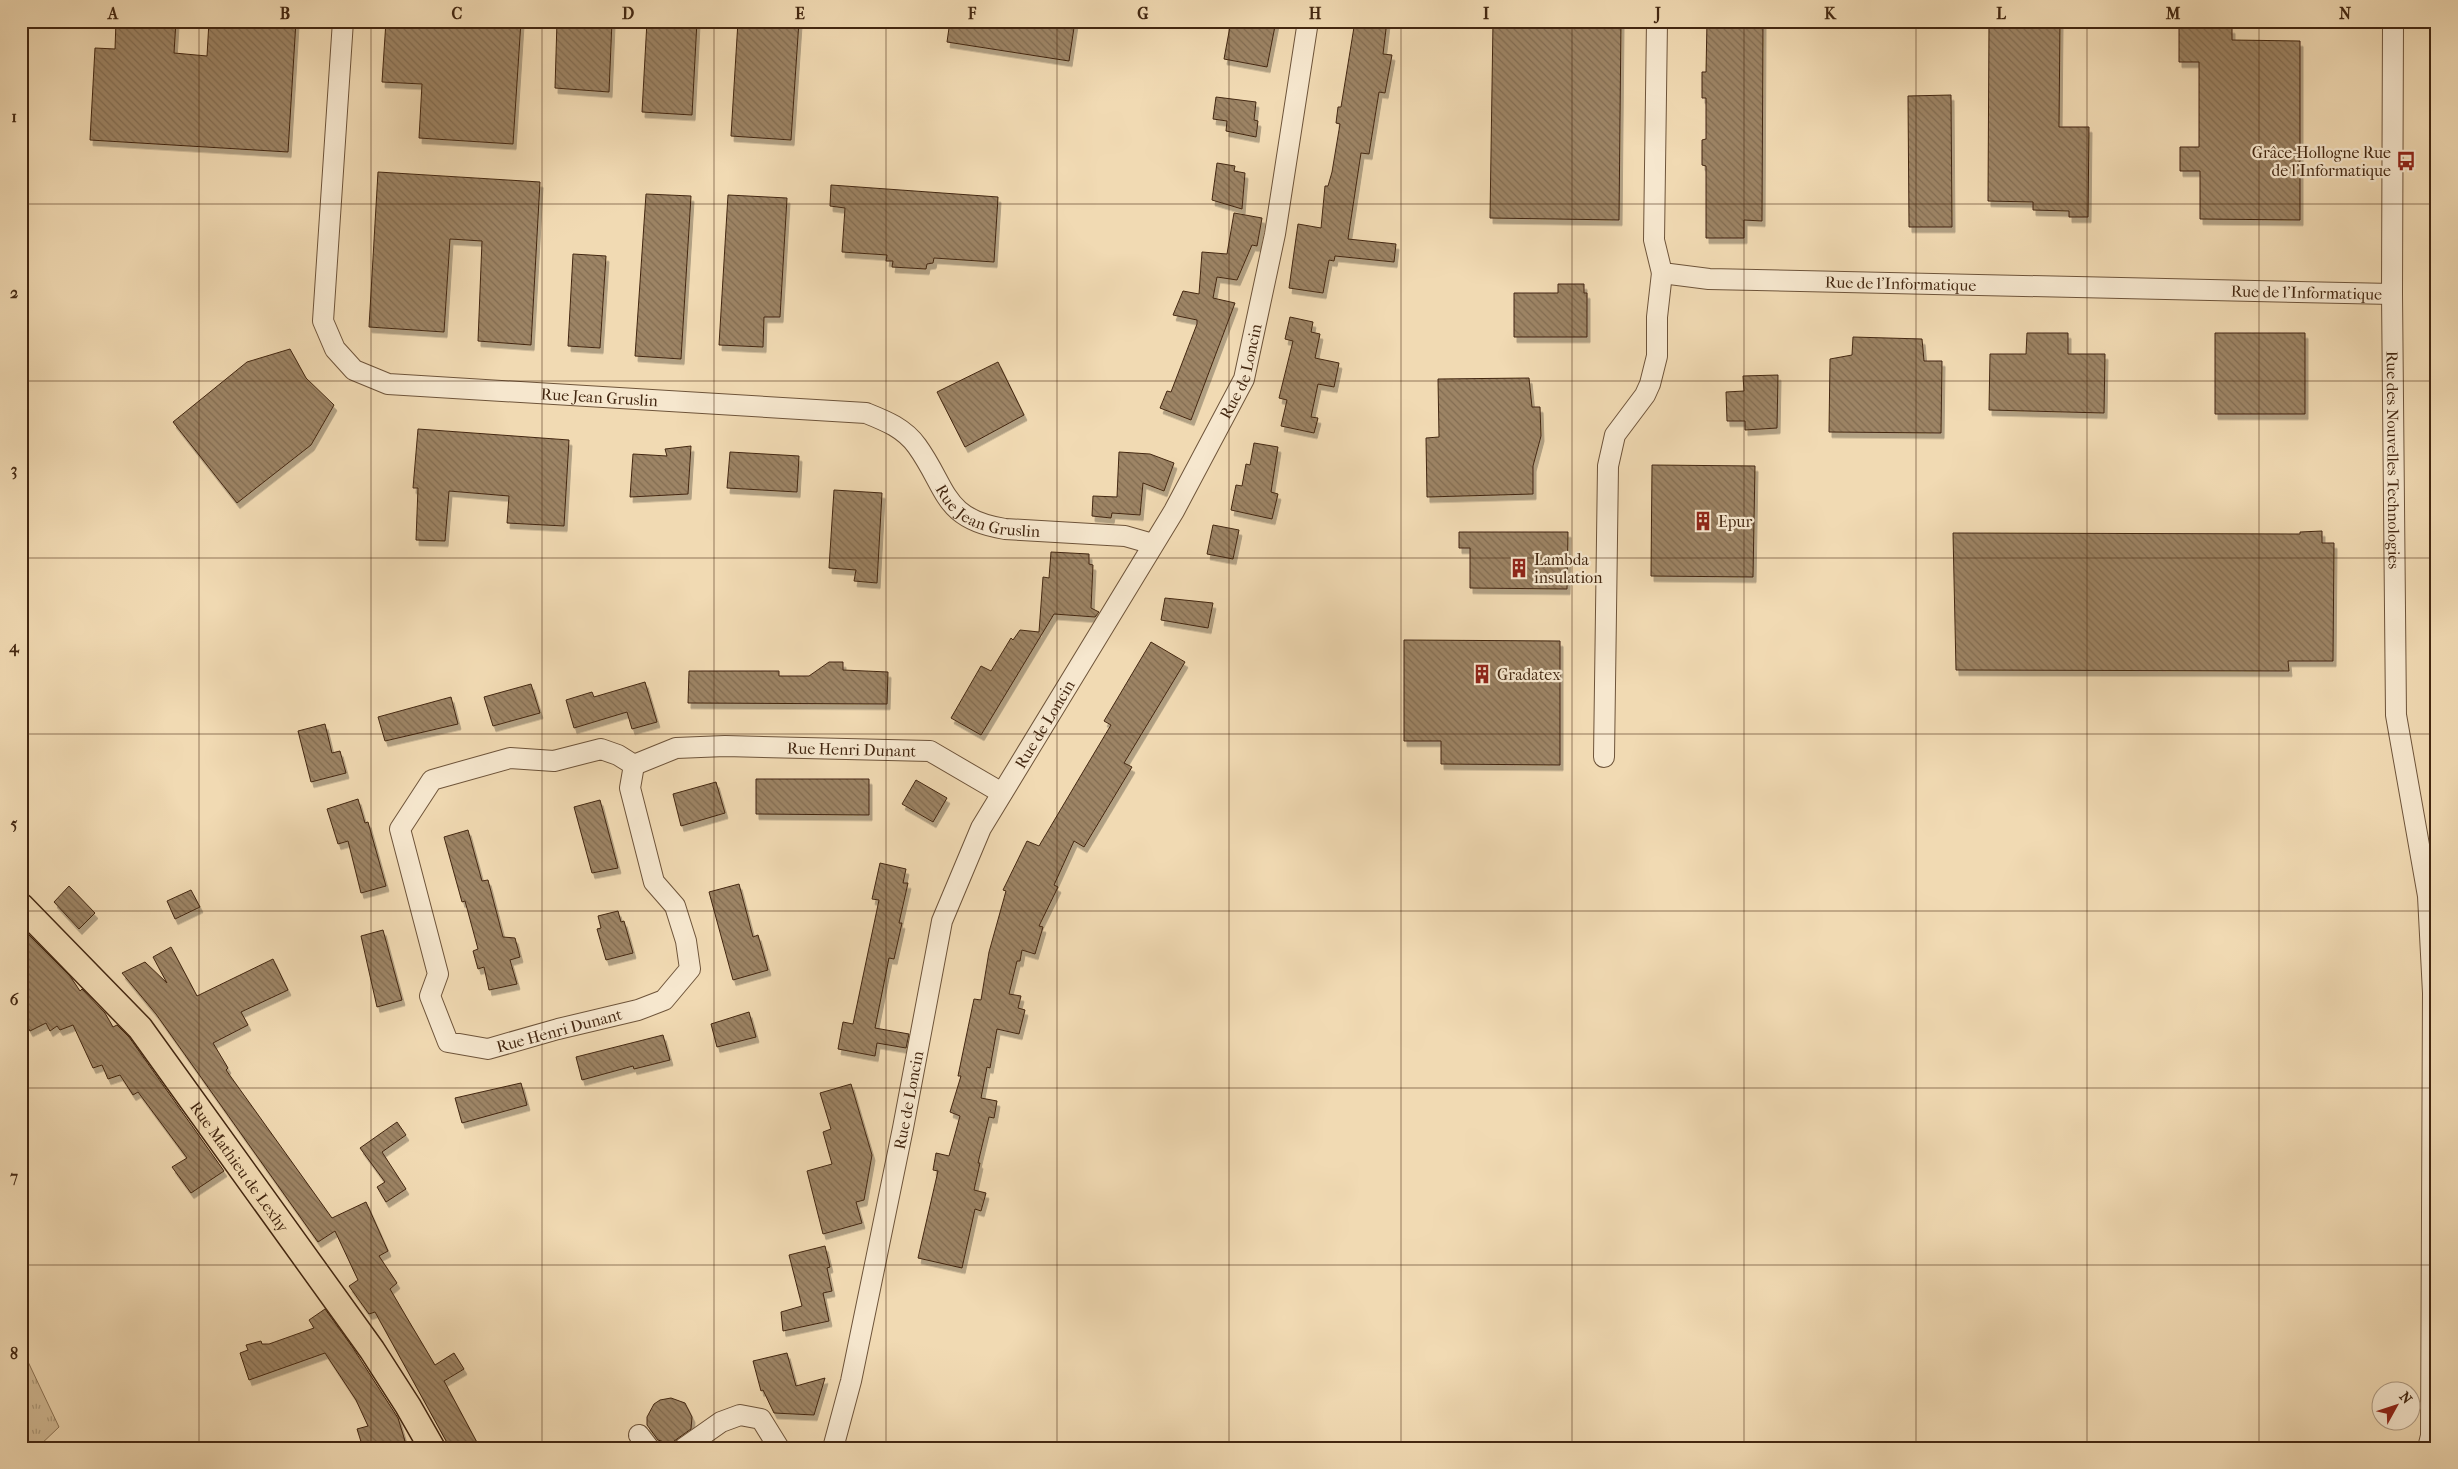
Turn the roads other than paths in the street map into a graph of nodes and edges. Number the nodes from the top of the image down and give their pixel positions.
1 (343, 21) edge
2 (1308, 21) edge
3 (1657, 21) edge
4 (2393, 21) edge
5 (1662, 273) junction
6 (2392, 294) junction
7 (1153, 544) junction
8 (1604, 757) dead end
9 (634, 765) junction
10 (1002, 793) junction
11 (21, 906) edge
12 (2435, 1093) edge
13 (432, 1448) edge
14 (684, 1448) edge
15 (779, 1448) edge
16 (833, 1448) edge
17 (2428, 1448) edge

1 - 7 street, Rue Jean Gruslin
2 - 7 street, Rue de Loncin
3 - 5 street
4 - 6 street, Rue des Nouvelles Technologies
5 - 6 street, Rue de l'Informatique
5 - 8 street
6 - 12 street, Rue des Nouvelles Technologies
7 - 10 street, Rue de Loncin
9 - 9 street, Rue Henri Dunant
9 - 10 street, Rue Henri Dunant
10 - 16 street, Rue de Loncin
11 - 13 main road, Rue Mathieu de Lexhy
12 - 17 street, Rue des Nouvelles Technologies
14 - 15 street

